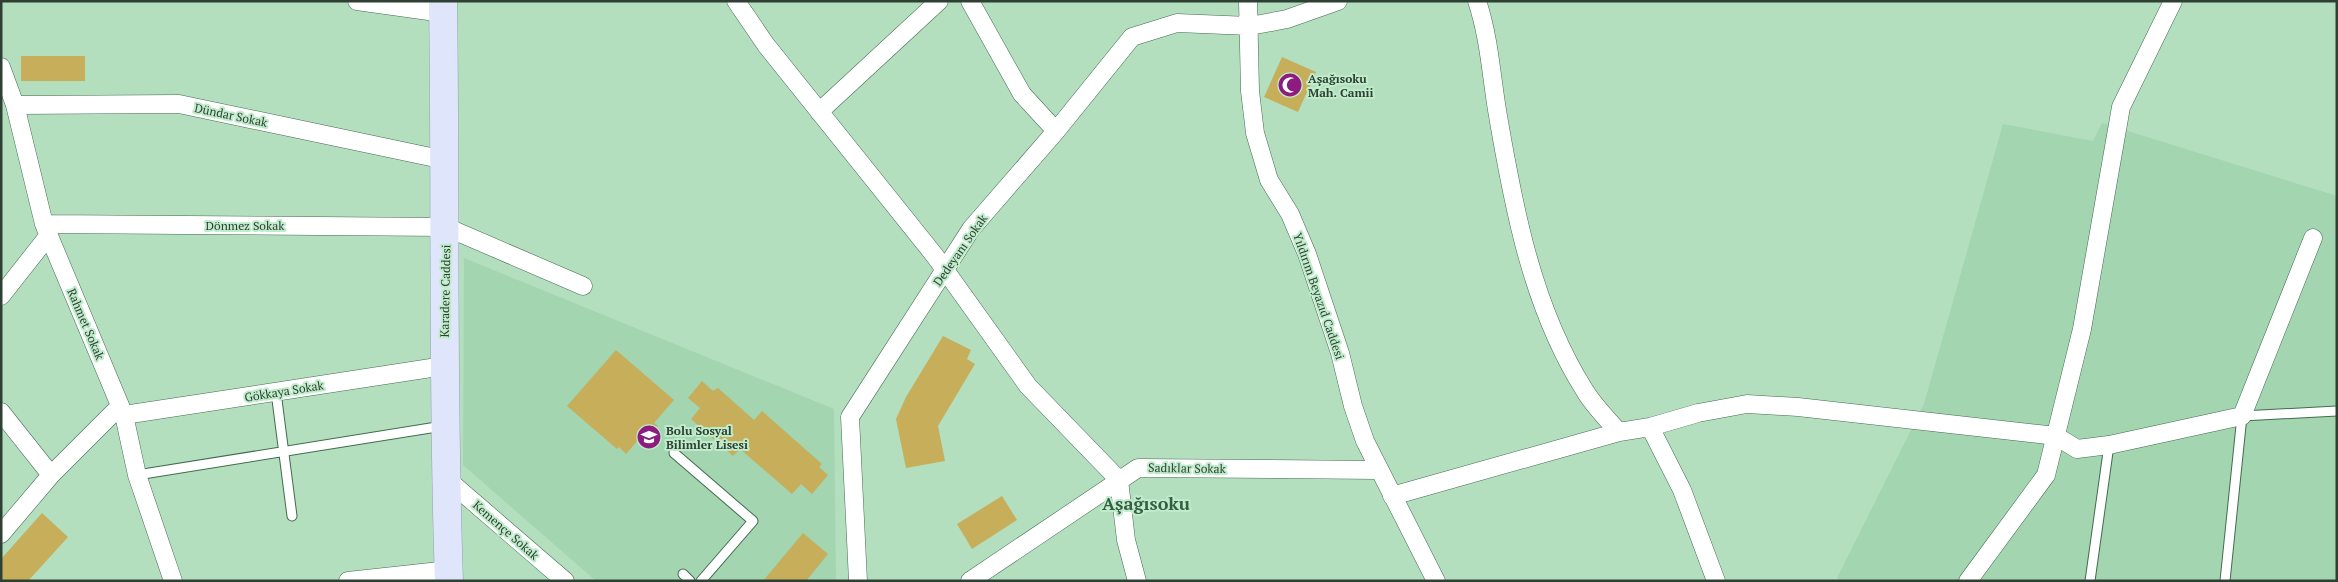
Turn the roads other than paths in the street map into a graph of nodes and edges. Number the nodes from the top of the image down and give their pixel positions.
1 (357, 1) edge
2 (736, 1) edge
3 (939, 1) edge
4 (970, 1) edge
5 (1248, 1) edge
6 (1338, 1) edge
7 (1477, 1) edge
8 (2173, 1) edge
9 (443, 7) edge
10 (1250, 26) junction
11 (1, 67) edge
12 (15, 105) junction
13 (818, 112) junction
14 (1056, 131) junction
15 (445, 160) junction
16 (446, 227) junction
17 (46, 230) junction
18 (2314, 238) dead end
19 (945, 270) junction
20 (583, 286) dead end
21 (1, 296) edge
22 (444, 366) junction
23 (276, 392) junction
24 (122, 410) junction
25 (2337, 411) edge
26 (1, 412) edge
27 (2242, 416) junction
28 (446, 426) junction
29 (1650, 427) junction
30 (1618, 432) junction
31 (2056, 436) junction
32 (2109, 445) junction
33 (284, 452) junction
34 (674, 453) dead end
35 (1378, 470) junction
36 (51, 475) junction
37 (137, 475) junction
38 (448, 480) junction
39 (1118, 480) junction
40 (1392, 496) junction
41 (292, 516) dead end
42 (1, 534) edge
43 (683, 574) dead end
44 (449, 575) edge
45 (173, 581) edge
46 (348, 581) edge
47 (565, 581) edge
48 (690, 581) edge
49 (701, 581) edge
50 (858, 581) edge
51 (970, 581) edge
52 (1137, 581) edge
53 (1436, 581) edge
54 (1716, 581) edge
55 (1968, 581) edge
56 (2090, 581) edge
57 (2225, 581) edge

1 - 9 street
2 - 13 street
3 - 13 street
4 - 14 street
5 - 10 street, Yıldırım Beyazıd Caddesi
6 - 10 street, Dedeyanı Sokak
7 - 30 street
8 - 31 street
9 - 15 main road, Karadere Caddesi
10 - 14 street, Dedeyanı Sokak
10 - 35 street, Yıldırım Beyazıd Caddesi
11 - 12 street, Rahmet Sokak
12 - 15 street, Dündar Sokak
12 - 17 street, Rahmet Sokak
13 - 19 street
14 - 19 street, Dedeyanı Sokak
15 - 16 main road, Karadere Caddesi
16 - 17 street, Dönmez Sokak
16 - 20 street
16 - 22 main road, Karadere Caddesi
17 - 21 street
17 - 24 street, Rahmet Sokak
18 - 27 street
19 - 39 street
19 - 50 street, Dedeyanı Sokak
22 - 23 street, Gökkaya Sokak
22 - 28 main road, Karadere Caddesi
23 - 24 street, Gökkaya Sokak
23 - 33 lane
24 - 36 street
24 - 37 street, Rahmet Sokak
25 - 27 lane
26 - 36 street
27 - 32 street
27 - 57 lane
28 - 33 lane
28 - 38 main road, Karadere Caddesi
29 - 30 street
29 - 31 street
29 - 54 street
30 - 40 street
31 - 32 street
31 - 55 street
32 - 56 lane
33 - 37 lane
33 - 41 lane
34 - 49 lane
35 - 39 street, Sadıklar Sokak
35 - 40 street, Yıldırım Beyazıd Caddesi
36 - 42 street
37 - 45 street, Rahmet Sokak
38 - 44 main road, Karadere Caddesi
38 - 47 street, Kemençe Sokak
39 - 51 street, Sadıklar Sokak
39 - 52 street
40 - 53 street, Yıldırım Beyazıd Caddesi
43 - 48 lane
44 - 46 street

